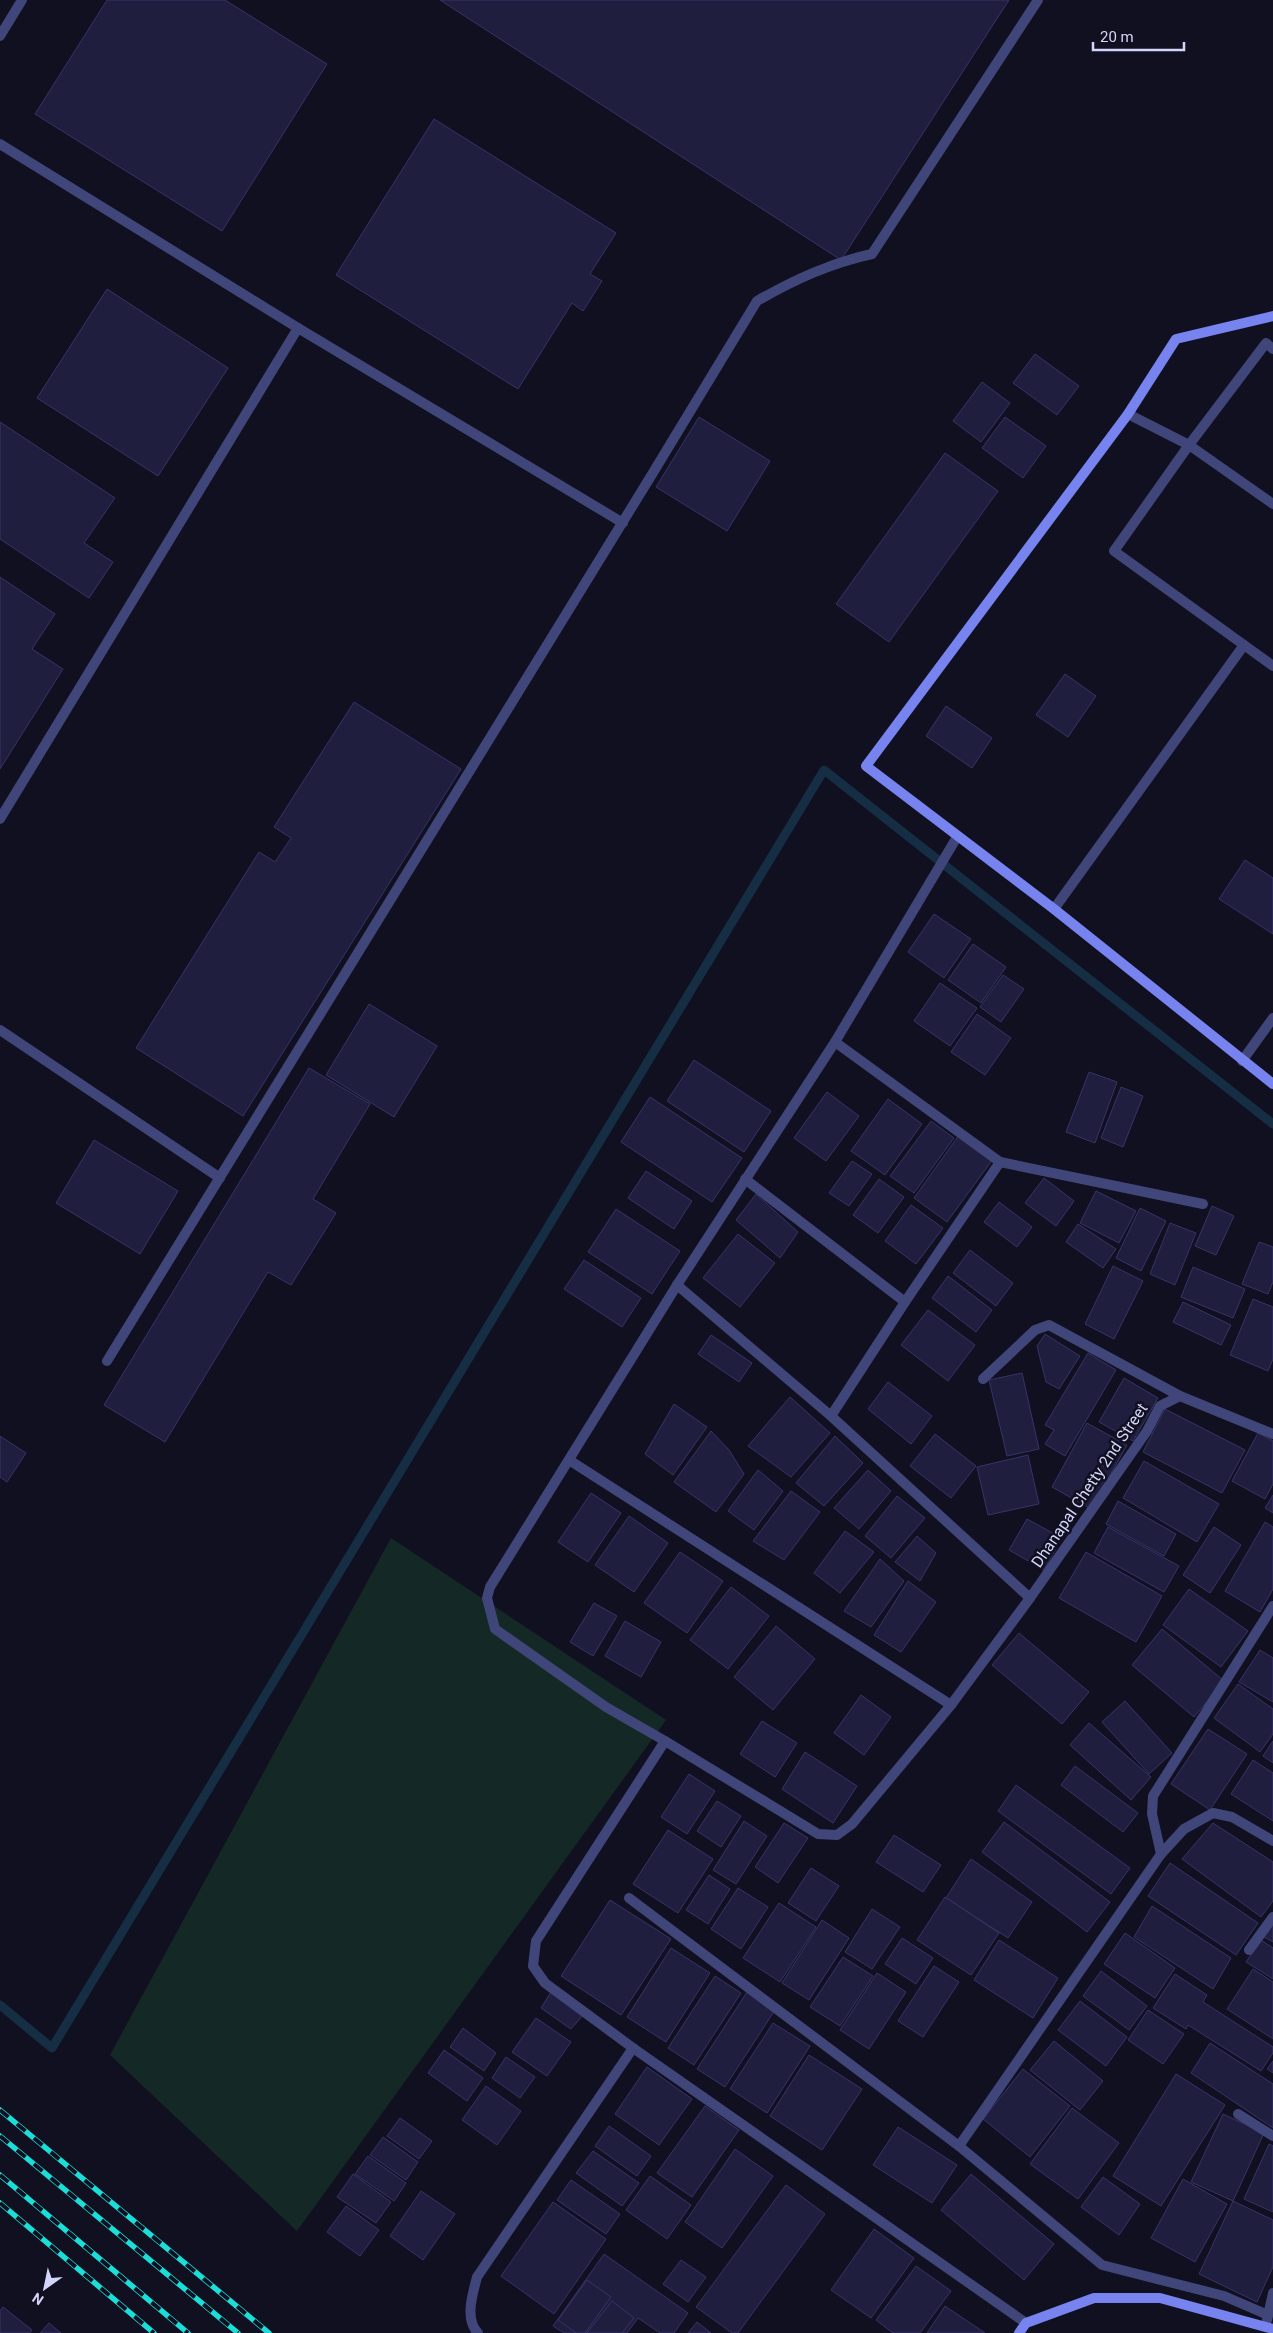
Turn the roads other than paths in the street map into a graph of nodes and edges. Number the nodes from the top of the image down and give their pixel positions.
1 (22, 0) edge
2 (1038, 0) edge
3 (0, 36) edge
4 (0, 144) edge
5 (1273, 316) edge
6 (298, 328) junction
7 (1273, 348) edge
8 (1128, 414) junction
9 (1189, 445) junction
10 (1273, 504) edge
11 (623, 523) junction
12 (1244, 645) junction
13 (1273, 666) edge
14 (0, 819) edge
15 (957, 837) junction
16 (1054, 909) junction
17 (1273, 1018) edge
18 (0, 1030) edge
19 (835, 1042) junction
20 (1242, 1061) junction
21 (1273, 1084) edge
22 (1000, 1162) junction
23 (220, 1178) junction
24 (745, 1178) junction
25 (1203, 1204) dead end
26 (677, 1285) junction
27 (905, 1302) junction
28 (107, 1361) dead end
29 (983, 1379) dead end
30 (1180, 1396) junction
31 (831, 1416) junction
32 (1273, 1434) edge
33 (569, 1460) junction
34 (1030, 1598) junction
35 (1273, 1606) edge
36 (951, 1705) junction
37 (664, 1741) junction
38 (1273, 1841) edge
39 (1161, 1854) junction
40 (629, 1898) dead end
41 (1273, 1917) edge
42 (1249, 1950) dead end
43 (633, 2048) junction
44 (1238, 2114) dead end
45 (1273, 2136) edge
46 (959, 2146) junction
47 (1273, 2293) edge
48 (1268, 2314) junction
49 (1026, 2323) junction
50 (1269, 2327) edge
51 (478, 2333) edge
52 (1018, 2333) edge

1 - 3 street
2 - 11 street
4 - 6 street
5 - 8 street
6 - 11 street
6 - 14 street
7 - 9 street
8 - 9 street
8 - 15 street
9 - 10 street
9 - 12 street
11 - 23 street
12 - 13 street
12 - 16 street
15 - 16 street
15 - 19 street, Dhanapal Chetty 2nd Street
16 - 20 street
17 - 20 street
18 - 23 street
19 - 22 street
19 - 24 street, Dhanapal Chetty 2nd Street
20 - 21 street
22 - 25 street
22 - 27 street
23 - 28 street
24 - 26 street, Dhanapal Chetty 2nd Street
24 - 27 street
26 - 31 street
26 - 33 street, Dhanapal Chetty 2nd Street
27 - 31 street
29 - 30 street
30 - 32 street
30 - 34 street, Dhanapal Chetty 2nd Street
31 - 34 street
33 - 36 street
33 - 37 street, Dhanapal Chetty 2nd Street
34 - 36 street, Dhanapal Chetty 2nd Street
35 - 39 street
36 - 37 street, Dhanapal Chetty 2nd Street
37 - 43 street
38 - 39 street
39 - 46 street
40 - 46 street
41 - 42 street
43 - 49 street
43 - 51 street
44 - 45 street
46 - 48 street
47 - 48 street
48 - 50 street
49 - 50 street
49 - 52 street

